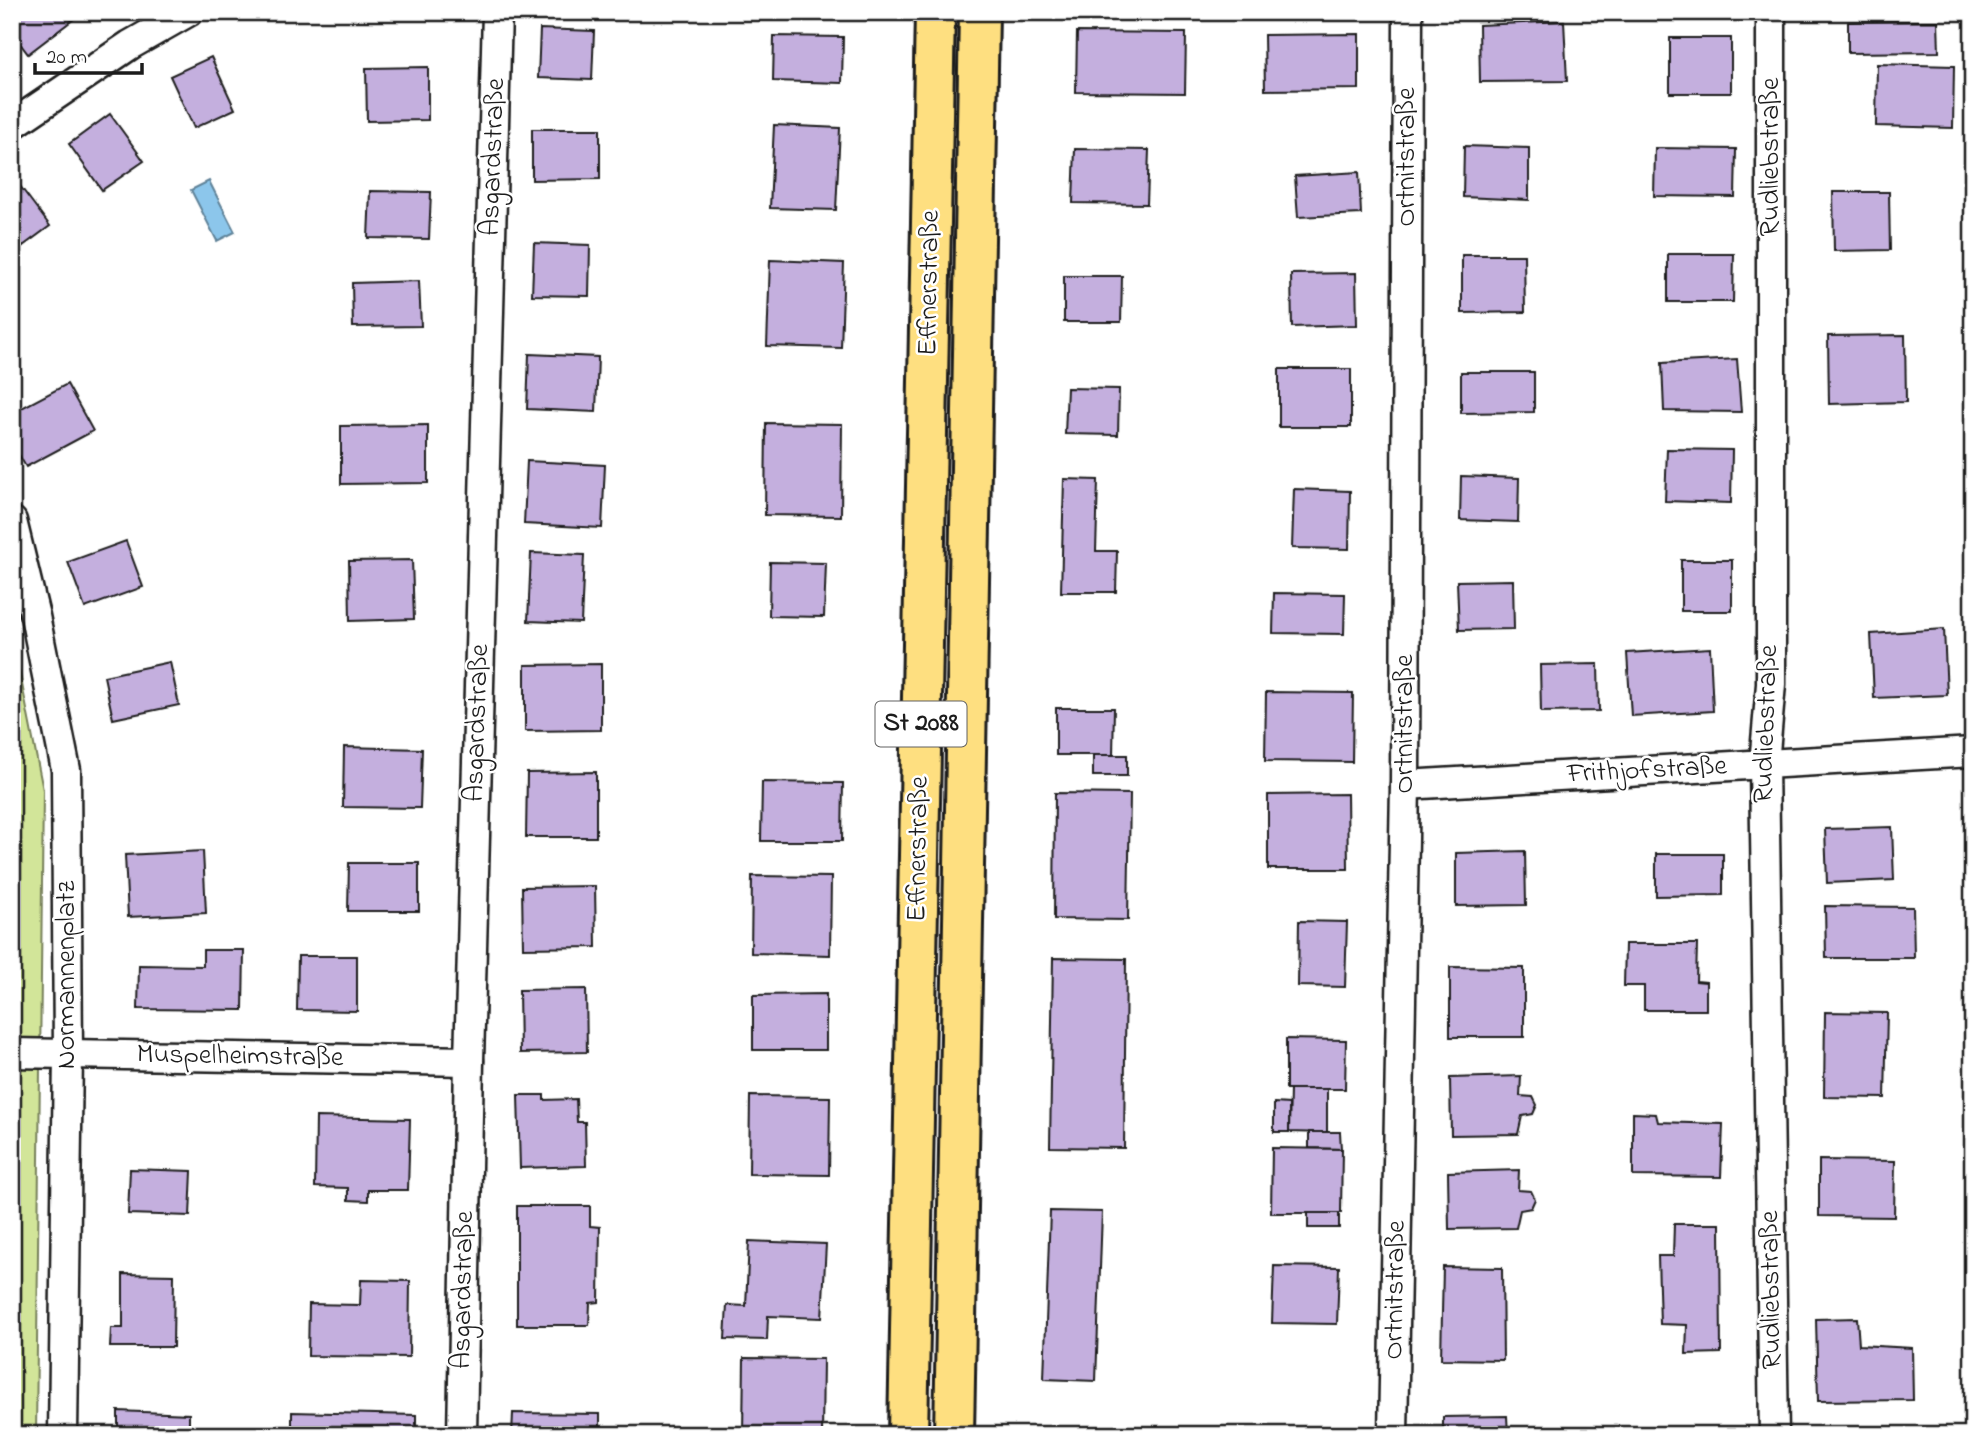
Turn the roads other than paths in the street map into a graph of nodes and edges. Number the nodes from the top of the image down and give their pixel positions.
1 (188, 12) edge
2 (498, 12) edge
3 (935, 12) edge
4 (979, 12) edge
5 (1408, 12) edge
6 (1770, 12) edge
7 (12, 125) edge
8 (12, 521) edge
9 (1973, 752) edge
10 (1764, 764) junction
11 (1405, 785) junction
12 (12, 1053) edge
13 (68, 1054) junction
14 (469, 1060) junction
15 (63, 1435) edge
16 (462, 1435) edge
17 (908, 1435) edge
18 (954, 1435) edge
19 (1394, 1435) edge
20 (1774, 1435) edge

1 - 7 street
2 - 14 street, Asgardstraße
3 - 17 main road, Effnerstraße / St 2088
4 - 18 main road, Effnerstraße / St 2088
5 - 11 street, Ortnitstraße
6 - 10 street, Rudliebstraße
8 - 13 street, Normannenplatz
9 - 10 street, Frithjofstraße
10 - 11 street, Frithjofstraße
10 - 20 street, Rudliebstraße
11 - 19 street, Ortnitstraße
12 - 13 street, Muspelheimstraße
13 - 14 street, Muspelheimstraße
13 - 15 street, Normannenplatz
14 - 16 street, Asgardstraße

